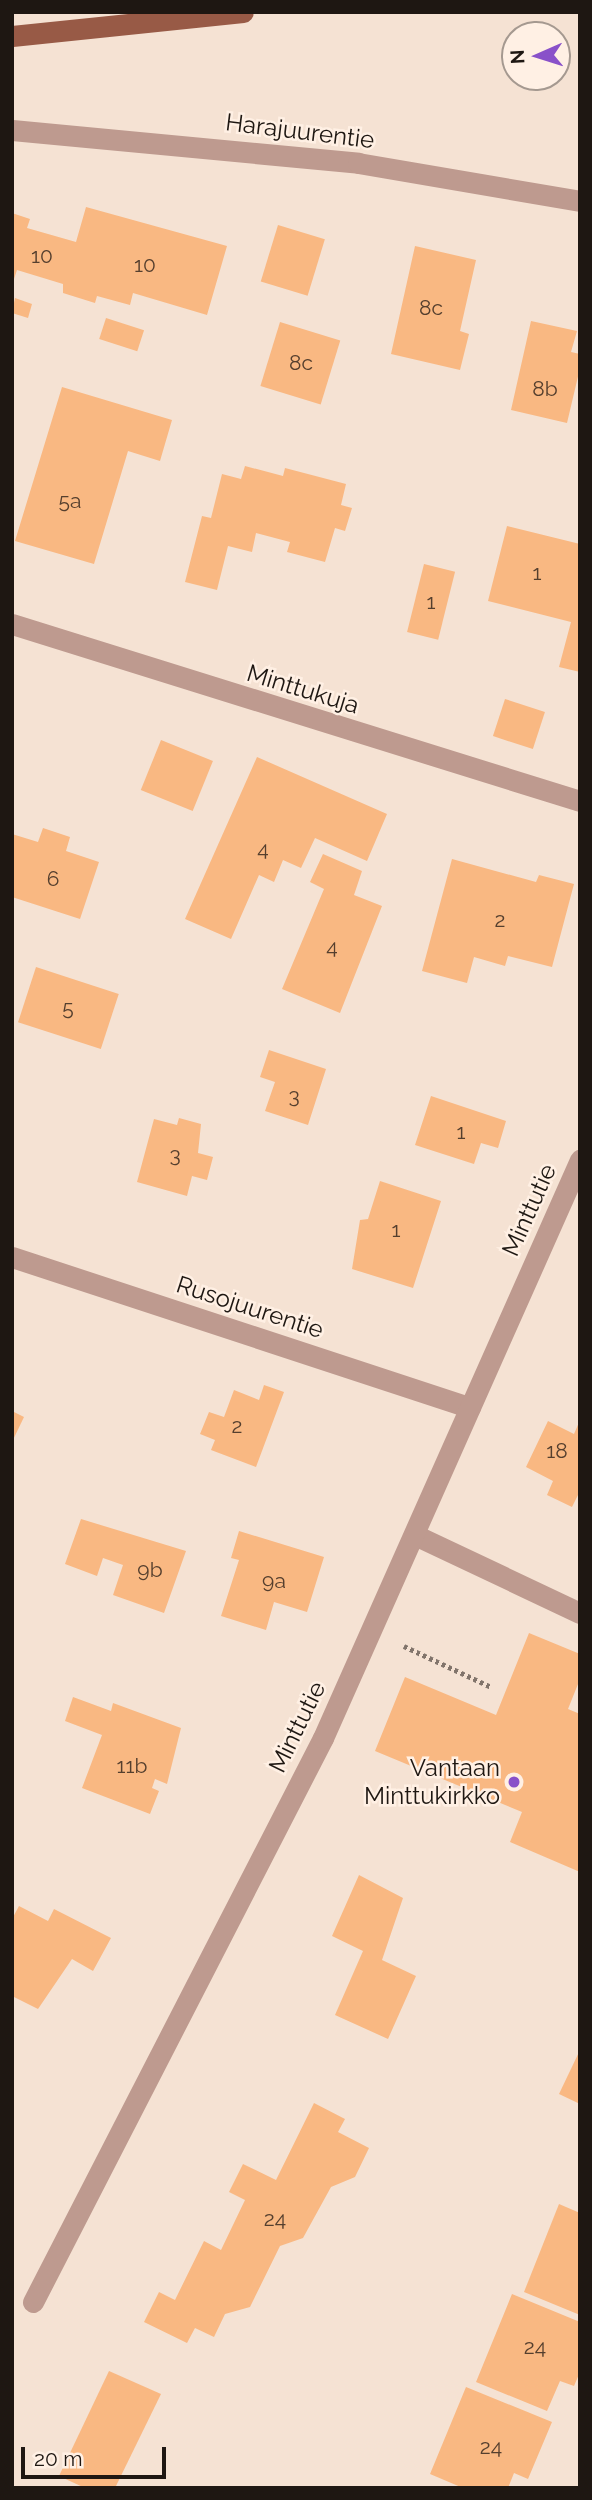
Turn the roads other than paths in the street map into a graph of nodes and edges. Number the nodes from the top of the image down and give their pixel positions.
1 (243, 12) edge
2 (12, 36) edge
3 (12, 130) edge
4 (580, 201) edge
5 (12, 624) edge
6 (580, 801) edge
7 (580, 1160) edge
8 (12, 1257) edge
9 (470, 1408) junction
10 (417, 1536) junction
11 (580, 1612) edge
12 (33, 2302) dead end

1 - 2 main road
3 - 4 street, Harajuurentie
5 - 6 street, Minttukuja
7 - 9 street, Minttutie
8 - 9 street, Rusojuurentie
9 - 10 street, Minttutie
10 - 11 street
10 - 12 street, Minttutie

